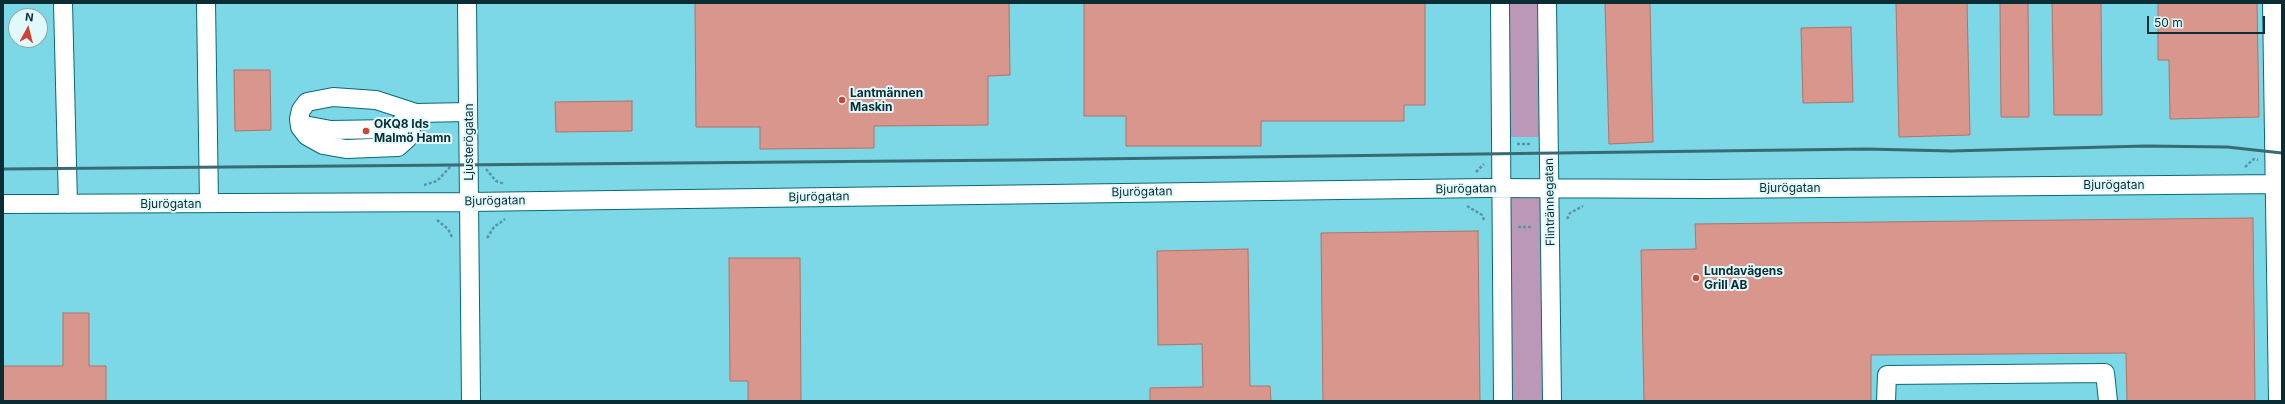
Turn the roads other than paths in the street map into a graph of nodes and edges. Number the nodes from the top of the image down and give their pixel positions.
1 (64, 3) edge
2 (206, 3) edge
3 (467, 3) edge
4 (1500, 3) edge
5 (1547, 3) edge
6 (2272, 3) edge
7 (468, 112) junction
8 (416, 113) junction
9 (2278, 184) edge
10 (1502, 188) junction
11 (1550, 188) junction
12 (469, 202) junction
13 (209, 203) junction
14 (3, 204) edge
15 (68, 204) junction
16 (471, 401) edge
17 (1503, 401) edge
18 (1552, 401) edge
19 (1886, 401) edge
20 (2108, 401) edge
21 (2278, 401) edge

1 - 15 street
2 - 13 street
3 - 7 street, Ljusterögatan
4 - 10 street
5 - 11 street, Flintrännegatan
6 - 9 street
7 - 8 street
7 - 12 street, Ljusterögatan
8 - 8 street
9 - 11 street, Bjurögatan
9 - 21 street
10 - 11 street, Bjurögatan
10 - 12 street, Bjurögatan
10 - 17 street
11 - 18 street, Flintrännegatan
12 - 13 street, Bjurögatan
12 - 16 street, Ljusterögatan
13 - 15 street, Bjurögatan
14 - 15 street, Bjurögatan
19 - 20 street

